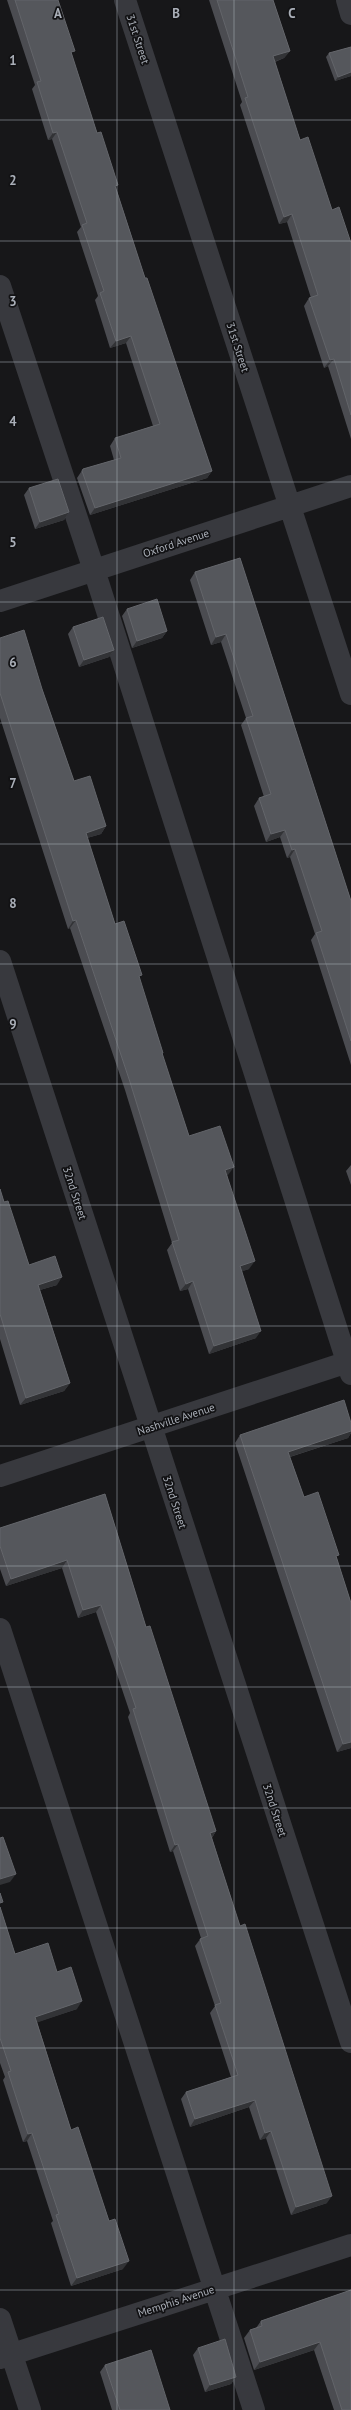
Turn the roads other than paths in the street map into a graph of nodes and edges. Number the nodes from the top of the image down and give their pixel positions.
1 (126, 0) edge
2 (347, 0) edge
3 (351, 14) edge
4 (0, 286) edge
5 (351, 486) edge
6 (290, 506) junction
7 (94, 570) junction
8 (0, 600) edge
9 (351, 694) edge
10 (0, 961) edge
11 (350, 1366) edge
12 (151, 1427) junction
13 (0, 1476) edge
14 (0, 1629) edge
15 (351, 2042) edge
16 (351, 2245) edge
17 (215, 2289) junction
18 (0, 2319) edge
19 (6, 2356) edge
20 (30, 2410) edge
21 (254, 2410) edge

1 - 6 street, 31st Street
2 - 3 street
4 - 7 street
5 - 6 street, Oxford Avenue
6 - 7 street, Oxford Avenue
6 - 9 street, 31st Street
7 - 8 street, Oxford Avenue
7 - 11 street
10 - 12 street, 32nd Street
11 - 12 street, Nashville Avenue
12 - 13 street, Nashville Avenue
12 - 15 street, 32nd Street
14 - 17 street
16 - 17 street, Memphis Avenue
17 - 19 street, Memphis Avenue
17 - 21 street
18 - 19 street
19 - 20 street

